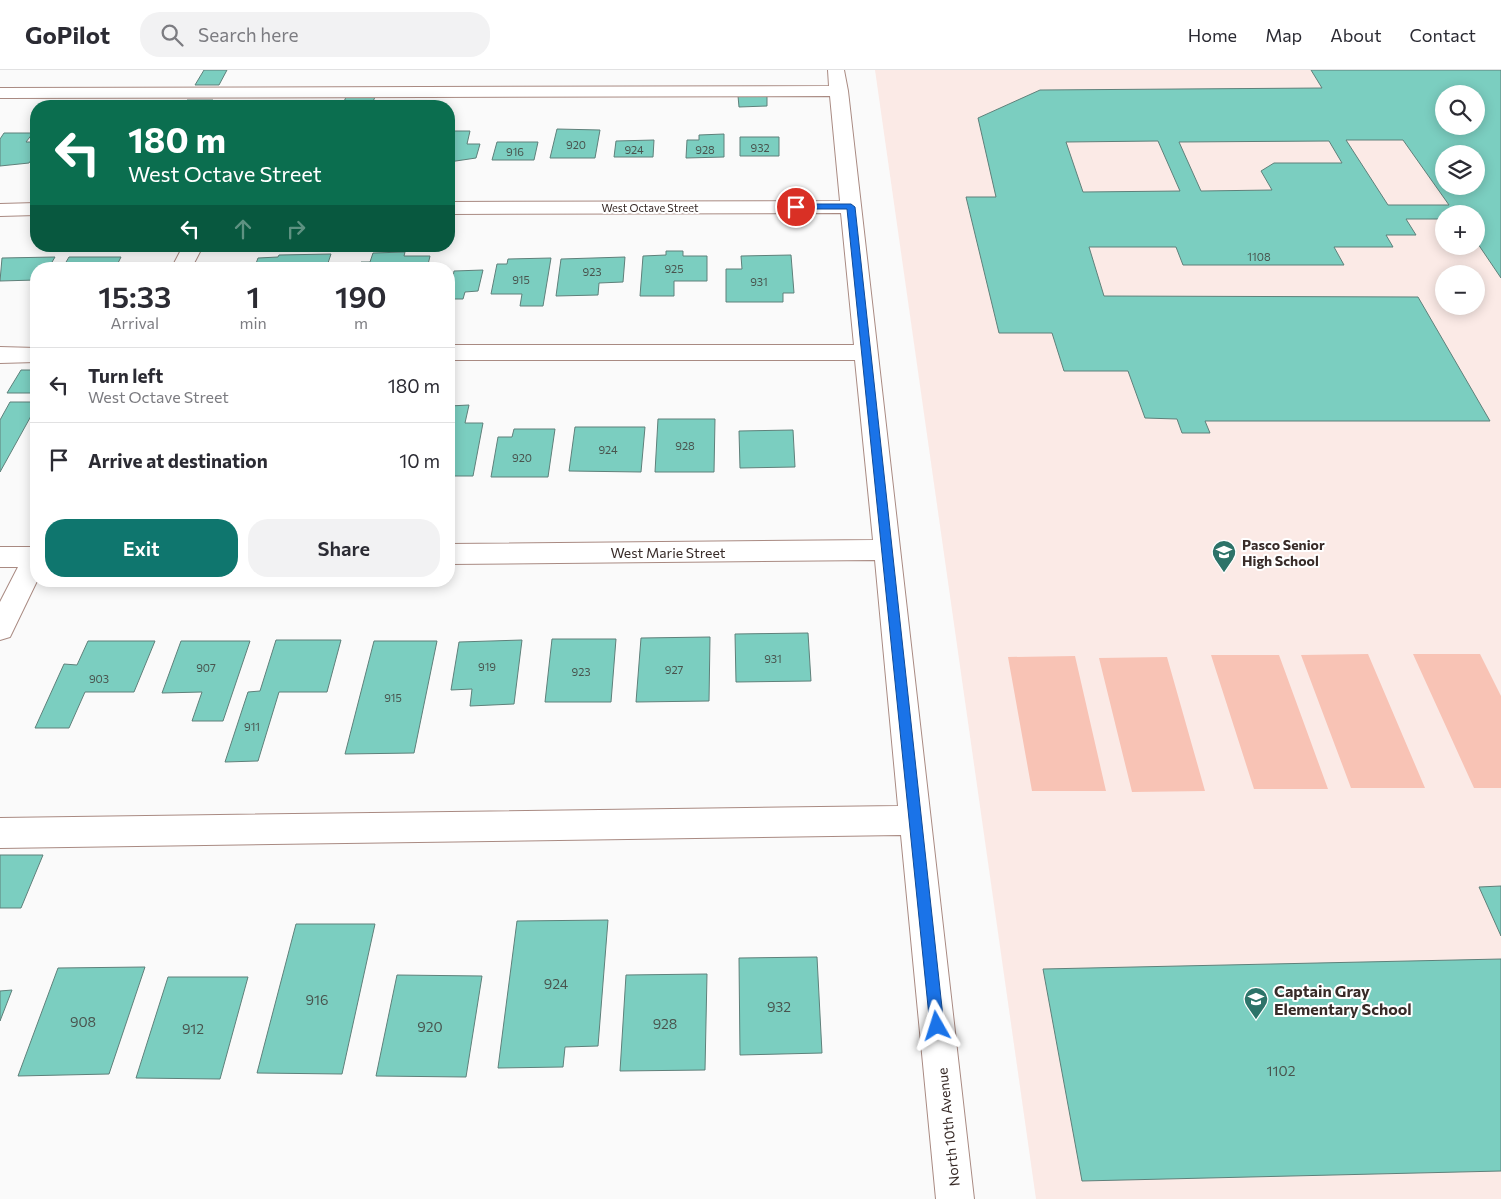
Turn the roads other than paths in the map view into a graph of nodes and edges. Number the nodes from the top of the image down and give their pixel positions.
1 (838, 80) edge
2 (271, 92) edge
3 (0, 93) edge
4 (851, 207) junction
5 (455, 208) edge
6 (0, 210) edge
7 (30, 210) edge
8 (866, 352) junction
9 (455, 353) edge
10 (0, 355) edge
11 (30, 355) edge
12 (887, 550) junction
13 (455, 554) edge
14 (0, 557) edge
15 (30, 557) edge
16 (30, 569) edge
17 (0, 629) edge
18 (916, 820) junction
19 (0, 834) edge
20 (955, 1199) edge

1 - 2 street
1 - 4 street, North 10th Avenue
2 - 3 street
4 - 5 street, West Octave Street
4 - 8 street, North 10th Avenue
6 - 7 street
8 - 9 street
8 - 12 street, North 10th Avenue
10 - 11 street
12 - 13 street, West Marie Street
12 - 18 street, North 10th Avenue
14 - 15 street
16 - 17 street
18 - 19 street
18 - 20 street, North 10th Avenue

